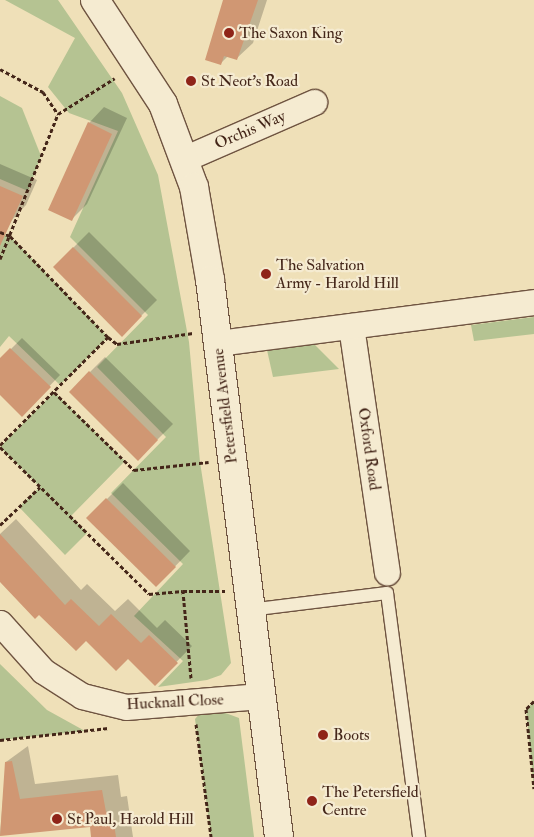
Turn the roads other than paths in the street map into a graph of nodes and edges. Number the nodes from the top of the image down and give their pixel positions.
1 (95, 0) edge
2 (314, 102) dead end
3 (186, 158) junction
4 (534, 302) edge
5 (351, 326) junction
6 (217, 336) junction
7 (387, 572) dead end
8 (249, 610) junction
9 (0, 623) edge
10 (261, 696) junction
11 (279, 837) edge
12 (419, 837) edge

1 - 3 street, Petersfield Avenue
2 - 3 street, Orchis Way
3 - 6 street, Petersfield Avenue
4 - 5 street
5 - 6 street
5 - 7 street, Oxford Road
6 - 8 street, Petersfield Avenue
8 - 10 street, Petersfield Avenue
8 - 12 lane
9 - 10 street, Hucknall Close
10 - 11 street, Petersfield Avenue

